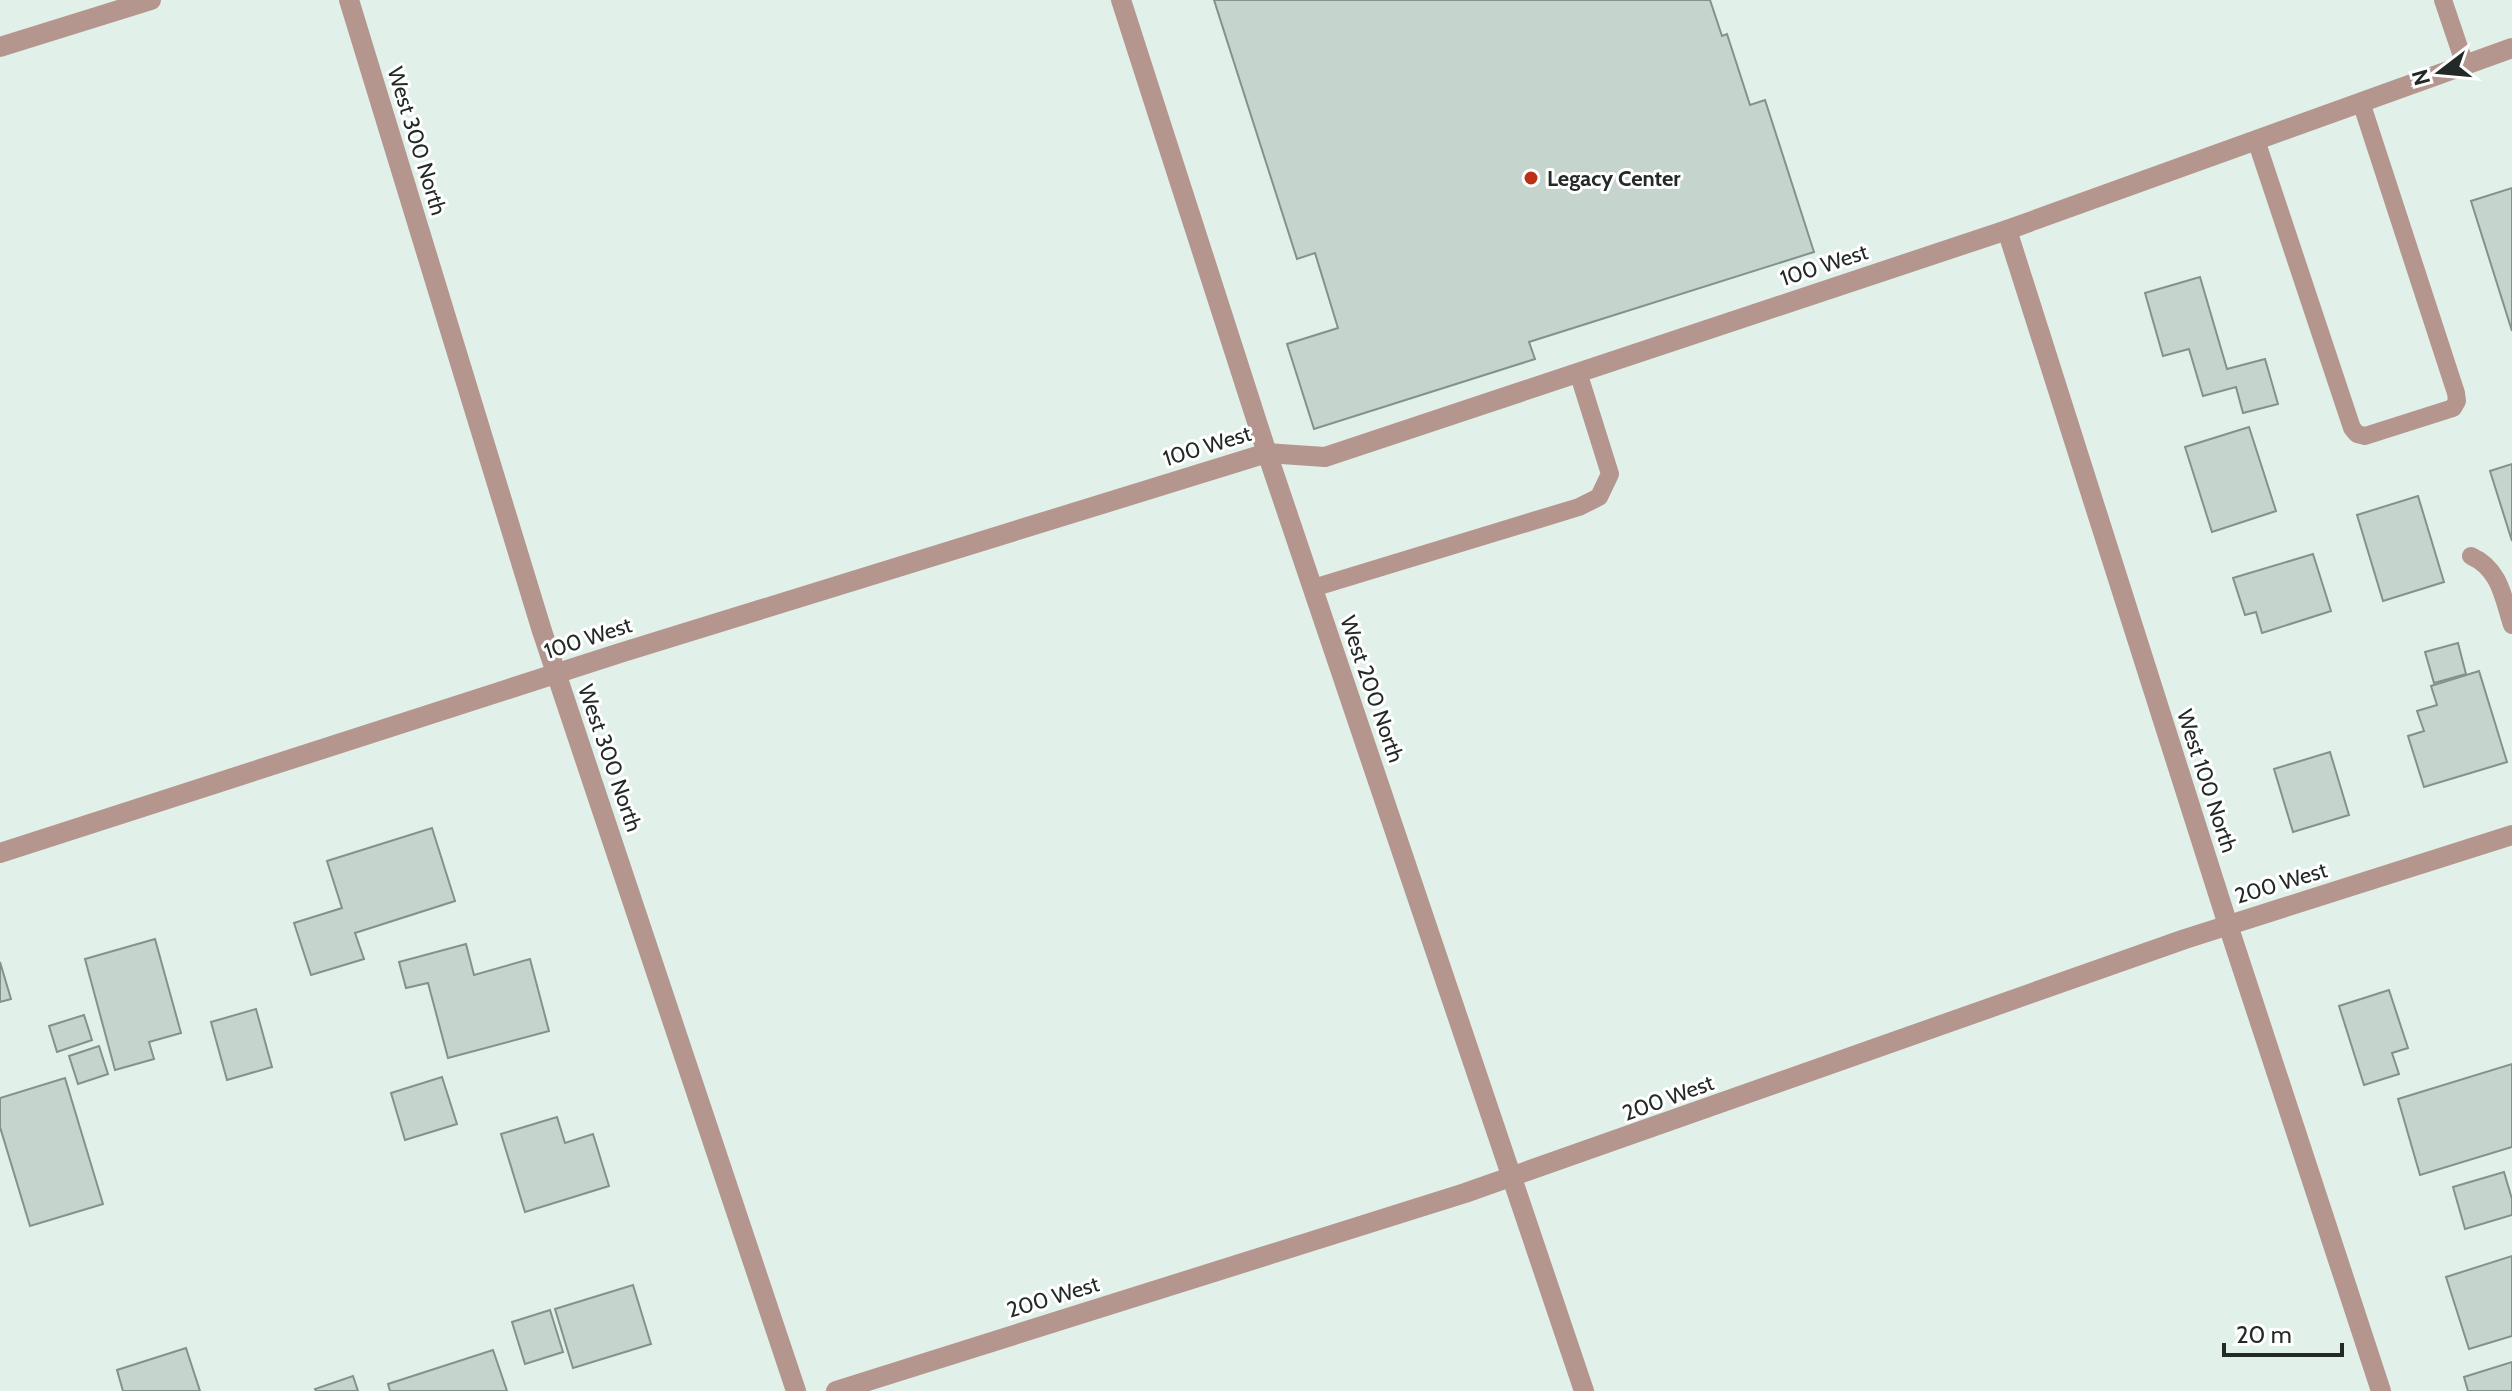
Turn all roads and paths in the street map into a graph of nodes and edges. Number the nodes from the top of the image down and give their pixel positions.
1 (151, 0) edge
2 (349, 0) edge
3 (1121, 0) edge
4 (2443, 0) edge
5 (0, 47) edge
6 (2512, 48) edge
7 (2465, 65) junction
8 (2361, 102) junction
9 (2256, 140) junction
10 (2007, 230) junction
11 (1578, 372) junction
12 (1267, 453) junction
13 (2471, 556) dead end
14 (1313, 588) junction
15 (2512, 625) edge
16 (556, 674) junction
17 (2512, 835) edge
18 (0, 853) edge
19 (2228, 925) junction
20 (1513, 1177) junction
21 (796, 1391) edge
22 (836, 1391) edge
23 (1584, 1391) edge
24 (2381, 1391) edge

1 - 5 street
2 - 16 street, West 300 North
3 - 12 street, West 200 North
4 - 7 lane
6 - 7 street, 100 West
7 - 8 street, 100 West
8 - 9 street, 100 West
8 - 9 lane
9 - 10 street, 100 West
10 - 11 street, 100 West
10 - 19 street, West 100 North
11 - 12 street, 100 West
11 - 14 lane
12 - 14 street, West 200 North
12 - 16 street, 100 West
13 - 15 lane
14 - 20 street, West 200 North
16 - 18 street, 100 West
16 - 21 street, West 300 North
17 - 19 street, 200 West
19 - 20 street, 200 West
19 - 24 street, West 100 North
20 - 22 street, 200 West
20 - 23 street, West 200 North

